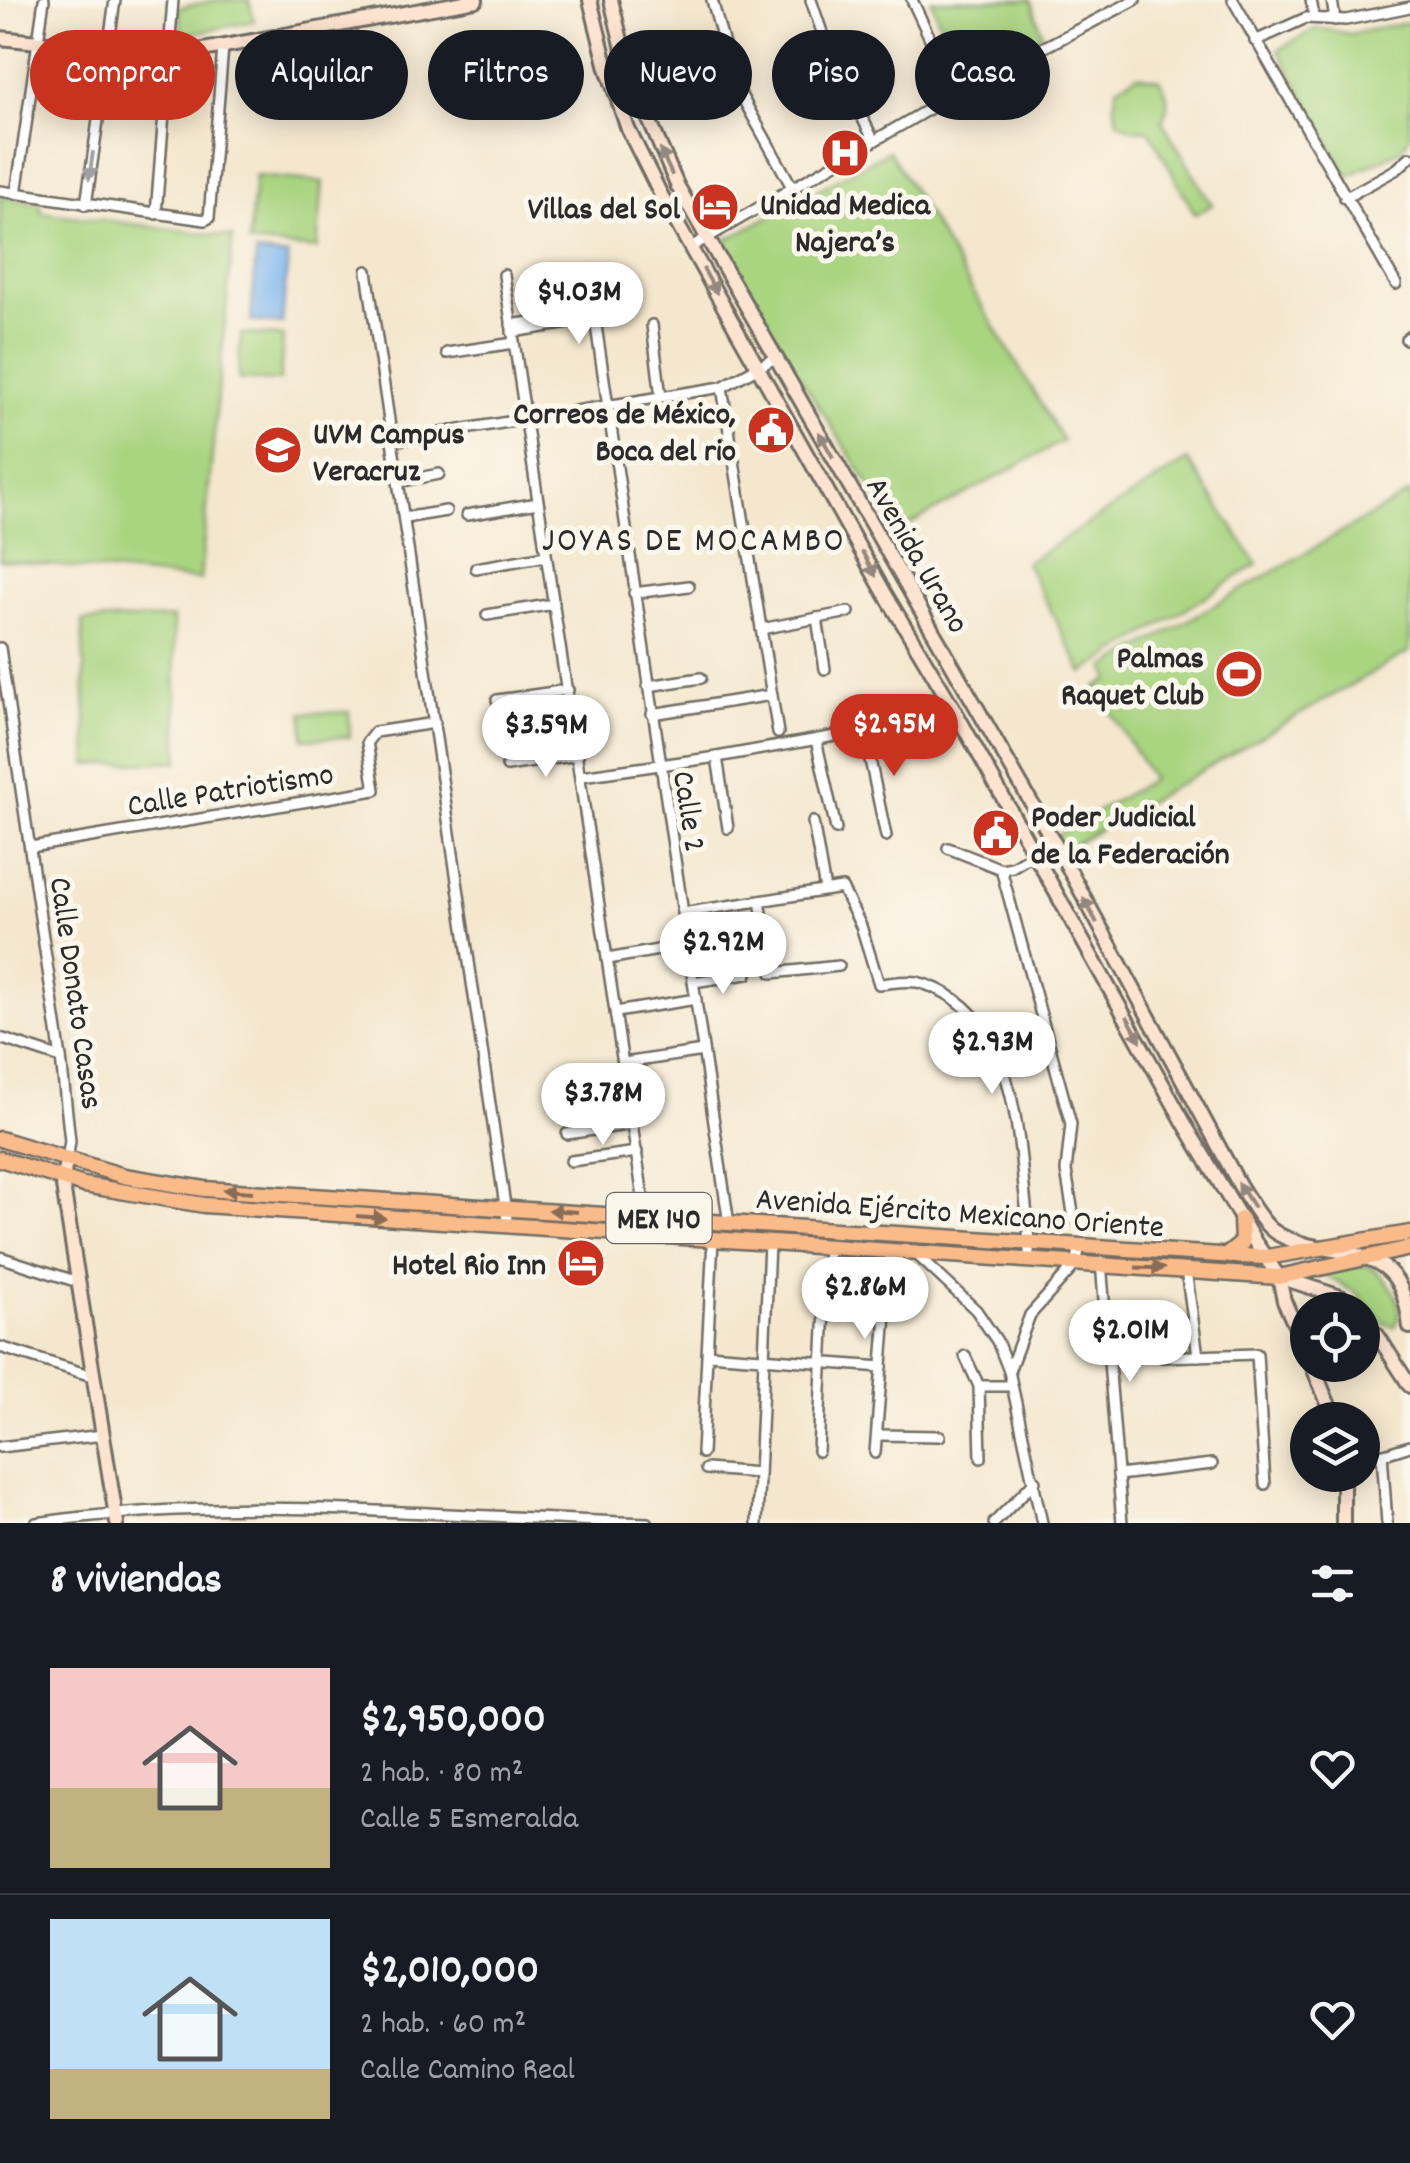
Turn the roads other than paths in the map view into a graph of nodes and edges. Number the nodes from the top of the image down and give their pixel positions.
1 (44, 0) edge
2 (115, 0) edge
3 (173, 0) edge
4 (476, 0) edge
5 (590, 0) edge
6 (611, 0) edge
7 (712, 0) edge
8 (811, 0) edge
9 (912, 0) edge
10 (1106, 0) edge
11 (1135, 0) edge
12 (1312, 0) edge
13 (1332, 0) edge
14 (1234, 1) edge
15 (1406, 5) edge
16 (1108, 12) junction
17 (1314, 17) junction
18 (1335, 20) junction
19 (40, 30) edge
20 (111, 30) edge
21 (171, 30) edge
22 (926, 30) edge
23 (0, 38) edge
24 (1255, 40) junction
25 (30, 41) edge
26 (1050, 43) edge
27 (224, 46) junction
28 (215, 48) edge
29 (30, 97) edge
30 (915, 117) edge
31 (98, 120) edge
32 (164, 120) edge
33 (874, 141) junction
34 (1410, 158) edge
35 (792, 187) junction
36 (0, 192) edge
37 (16, 194) junction
38 (1345, 198) junction
39 (86, 205) junction
40 (156, 214) junction
41 (706, 237) junction
42 (691, 247) junction
43 (367, 270) dead end
44 (504, 276) dead end
45 (1396, 284) dead end
46 (590, 285) dead end
47 (594, 316) junction
48 (652, 325) dead end
49 (512, 333) junction
50 (446, 353) dead end
51 (777, 357) junction
52 (758, 367) junction
53 (722, 387) junction
54 (661, 397) junction
55 (606, 405) junction
56 (525, 420) junction
57 (392, 441) junction
58 (439, 474) dead end
59 (398, 482) junction
60 (538, 502) junction
61 (446, 511) dead end
62 (467, 514) dead end
63 (404, 518) junction
64 (546, 556) junction
65 (476, 568) dead end
66 (689, 586) dead end
67 (634, 593) junction
68 (554, 604) junction
69 (849, 612) dead end
70 (488, 615) dead end
71 (818, 618) junction
72 (761, 630) junction
73 (0, 648) edge
74 (1, 663) edge
75 (825, 669) dead end
76 (701, 678) dead end
77 (648, 686) junction
78 (568, 690) junction
79 (772, 696) junction
80 (497, 700) dead end
81 (951, 704) junction
82 (652, 714) junction
83 (436, 723) junction
84 (864, 731) junction
85 (778, 733) dead end
86 (576, 740) junction
87 (816, 740) junction
88 (0, 746) edge
89 (16, 747) junction
90 (505, 750) dead end
91 (578, 755) junction
92 (717, 757) junction
93 (1005, 758) junction
94 (659, 765) junction
95 (507, 766) dead end
96 (987, 769) junction
97 (581, 776) junction
98 (813, 822) dead end
99 (728, 828) dead end
100 (836, 830) dead end
101 (886, 836) dead end
102 (1056, 846) junction
103 (31, 847) junction
104 (948, 848) dead end
105 (1033, 857) junction
106 (1001, 869) junction
107 (825, 890) junction
108 (760, 901) junction
109 (682, 913) junction
110 (686, 945) junction
111 (608, 960) junction
112 (839, 966) dead end
113 (747, 974) dead end
114 (693, 982) junction
115 (696, 999) junction
116 (616, 1012) junction
117 (0, 1038) edge
118 (703, 1051) junction
119 (61, 1058) junction
120 (624, 1063) junction
121 (626, 1078) junction
122 (559, 1088) dead end
123 (633, 1124) junction
124 (568, 1134) dead end
125 (0, 1138) edge
126 (637, 1152) junction
127 (0, 1159) edge
128 (67, 1160) junction
129 (570, 1161) dead end
130 (62, 1180) junction
131 (506, 1208) junction
132 (646, 1216) junction
133 (1074, 1219) dead end
134 (1241, 1219) junction
135 (729, 1224) junction
136 (508, 1226) junction
137 (1410, 1233) edge
138 (713, 1239) junction
139 (769, 1243) junction
140 (1030, 1244) junction
141 (1080, 1246) junction
142 (828, 1247) junction
143 (1101, 1248) junction
144 (1323, 1248) junction
145 (1410, 1248) edge
146 (891, 1251) junction
147 (914, 1253) junction
148 (1226, 1256) junction
149 (1366, 1256) junction
150 (0, 1257) edge
151 (1268, 1257) junction
152 (1029, 1261) junction
153 (1076, 1264) junction
154 (1101, 1266) junction
155 (1186, 1270) junction
156 (1279, 1276) junction
157 (78, 1282) junction
158 (1326, 1292) edge
159 (1408, 1294) edge
160 (1290, 1314) edge
161 (1410, 1325) edge
162 (1380, 1336) edge
163 (1380, 1339) edge
164 (0, 1347) edge
165 (708, 1354) junction
166 (965, 1356) dead end
167 (1198, 1356) junction
168 (1162, 1357) dead end
169 (763, 1358) junction
170 (822, 1362) junction
171 (882, 1367) junction
172 (1009, 1370) junction
173 (92, 1376) junction
174 (978, 1386) junction
175 (1010, 1386) junction
176 (1410, 1386) edge
177 (103, 1436) junction
178 (877, 1436) junction
179 (940, 1436) dead end
180 (1410, 1446) edge
181 (0, 1447) edge
182 (818, 1451) dead end
183 (702, 1453) dead end
184 (875, 1453) dead end
185 (1382, 1454) joint
186 (981, 1458) dead end
187 (1212, 1464) dead end
188 (706, 1469) dead end
189 (758, 1473) junction
190 (1118, 1475) junction
191 (1035, 1481) junction
192 (1265, 1484) dead end
193 (1343, 1492) edge
194 (234, 1511) junction
195 (116, 1517) edge
196 (429, 1518) edge
197 (615, 1522) edge
198 (36, 1523) edge
199 (236, 1523) edge
200 (648, 1523) edge
201 (756, 1523) edge
202 (994, 1523) edge
203 (1042, 1523) edge
204 (1122, 1523) edge
205 (1343, 1523) edge
206 (1387, 1523) edge

1 - 19 street
2 - 20 street
3 - 21 street
4 - 27 main road
5 - 42 main road, Avenida Urano
41 -> 6 main road, Avenida Urano
7 - 35 street
8 - 33 street
9 - 22 street
10 - 16 street
11 - 16 street
12 - 17 street
13 - 18 street
14 - 24 street
15 - 18 street
16 - 26 street
17 - 18 street
17 - 24 street
23 - 25 main road
24 - 38 street
27 - 28 main road
27 - 40 street
29 - 37 street
30 - 33 street
31 -> 39 street
32 - 40 street
33 - 35 street
34 - 38 street
35 - 41 street
36 - 37 street
37 - 39 street
38 - 45 street
39 - 40 street
41 - 42 street
41 - 51 main road, Avenida Urano
42 -> 52 main road, Avenida Urano
43 - 57 street
44 - 49 street
46 - 47 street, Calle 2
47 - 49 street
47 - 55 street, Calle 2
48 - 54 street
49 - 50 street
49 - 56 street
51 - 52 street
93 -> 51 main road, Avenida Urano
52 - 53 street
52 -> 81 main road, Avenida Urano
53 - 54 street
53 - 72 street
54 - 55 street
55 - 56 street
55 - 67 street, Calle 2
56 - 57 street
56 - 60 street
57 - 59 street
58 - 59 street
59 - 63 street
60 - 62 street
60 - 64 street
61 - 63 street
63 - 83 street
64 - 65 street
64 - 68 street
66 - 67 street
67 - 77 street, Calle 2
68 - 70 street
68 - 78 street
69 - 71 street
71 - 72 street
71 - 75 street
72 - 79 street
73 - 74 street, Calle Donato Casas
74 - 89 street, Calle Donato Casas
76 - 77 street
77 - 82 street, Calle 2
78 - 80 street
78 - 86 street
79 - 82 street
79 - 85 street
81 - 84 street
81 - 96 main road, Avenida Urano
82 - 94 street, Calle 2
83 - 103 street, Calle Patriotismo
83 - 131 street
84 - 87 street
84 - 101 street
86 - 90 street
86 - 91 street
87 - 92 street
87 - 100 street
88 - 89 street
89 - 103 street, Calle Donato Casas
91 - 95 street
91 - 97 street
92 - 94 street
92 - 99 street
93 - 96 main road
93 - 102 main road, Avenida Urano
94 - 97 street
94 - 109 street, Calle 2
96 - 105 main road, Avenida Urano
97 - 111 street
98 - 107 street
102 - 105 street
144 -> 102 main road, Avenida Urano
103 - 119 street, Calle Donato Casas
104 - 106 street
105 - 106 street
105 -> 134 main road, Avenida Urano
106 - 133 street
107 - 108 street
107 - 140 street
108 - 109 street
108 - 112 street
109 - 110 street, Calle 2
110 - 111 street
110 - 114 street, Calle 2
111 - 116 street
113 - 114 street
114 - 115 street, Calle 2
115 - 116 street
115 - 118 street, Calle 2
116 - 120 street
117 - 119 street
118 - 120 street
118 - 135 street, Calle 2
119 - 128 street, Calle Donato Casas
120 - 121 street
121 - 122 street
121 - 123 street
123 - 124 street
123 - 126 street
125 - 128 main road, Avenida Ejército Mexicano Oriente / MEX 140
126 - 129 street
126 - 132 street
127 - 130 main road, Avenida Ejército Mexicano Oriente / MEX 140
128 - 130 main road, Calle Donato Casas
131 -> 128 main road, Avenida Ejército Mexicano Oriente / MEX 140
130 -> 136 main road, Avenida Ejército Mexicano Oriente / MEX 140
130 - 157 main road, Calle Donato Casas
132 -> 131 main road, Avenida Ejército Mexicano Oriente / MEX 140
131 - 136 street
132 - 135 main road, Avenida Ejército Mexicano Oriente / MEX 140
134 - 148 main road
134 - 151 main road, Avenida Urano
135 - 140 main road, Avenida Ejército Mexicano Oriente / MEX 140
136 - 138 main road, Avenida Ejército Mexicano Oriente / MEX 140
137 - 144 main road, MEX 140
138 - 139 main road, Avenida Ejército Mexicano Oriente / MEX 140
138 - 165 street
139 - 142 main road, Avenida Ejército Mexicano Oriente / MEX 140
139 - 169 street
140 - 141 main road, Avenida Ejército Mexicano Oriente / MEX 140
140 - 152 street
141 - 143 main road, Avenida Ejército Mexicano Oriente / MEX 140
141 - 153 street
142 - 146 main road, Avenida Ejército Mexicano Oriente / MEX 140
142 - 170 street
143 - 148 main road, Avenida Ejército Mexicano Oriente / MEX 140
143 - 154 street
144 - 149 main road, Avenida Urano
144 - 151 main road, Avenida Ejército Mexicano Oriente / MEX 140
145 - 149 main road, MEX 140
146 - 147 main road, Avenida Ejército Mexicano Oriente / MEX 140
146 - 171 street
147 - 152 main road, Avenida Ejército Mexicano Oriente / MEX 140
147 - 172 street
148 - 151 main road, Avenida Ejército Mexicano Oriente / MEX 140
149 - 156 main road, MEX 140
149 - 159 main road
150 - 157 street
151 - 156 main road, Avenida Urano
152 - 153 main road, Avenida Ejército Mexicano Oriente / MEX 140
153 - 154 main road, Avenida Ejército Mexicano Oriente / MEX 140
153 - 172 street
154 -> 155 main road, Avenida Ejército Mexicano Oriente / MEX 140
154 - 190 street
155 - 156 main road, Avenida Ejército Mexicano Oriente / MEX 140
155 - 167 street
156 - 158 main road
156 - 160 main road, Avenida Urano
157 - 173 main road, Calle Donato Casas
159 - 161 main road
161 - 162 main road
163 - 176 main road
164 - 173 street
165 - 169 street
165 - 183 street
166 - 174 street
167 - 168 street
167 - 192 street
169 - 170 street
169 - 189 street
170 - 171 street
170 - 182 street
171 - 178 street
172 - 175 street
173 - 177 main road, Calle Donato Casas
174 - 175 street
174 - 186 street
175 - 191 street
177 - 181 street
177 - 195 main road, Calle Donato Casas
178 - 179 street
178 - 184 street
180 - 185 street
185 - 206 street
187 - 190 street
188 - 189 street
189 - 201 street
190 - 204 street
191 - 202 street
191 - 203 street
193 - 205 main road
194 - 195 street
194 - 196 street
194 - 199 street
195 - 198 street
196 - 197 street
197 - 200 street

